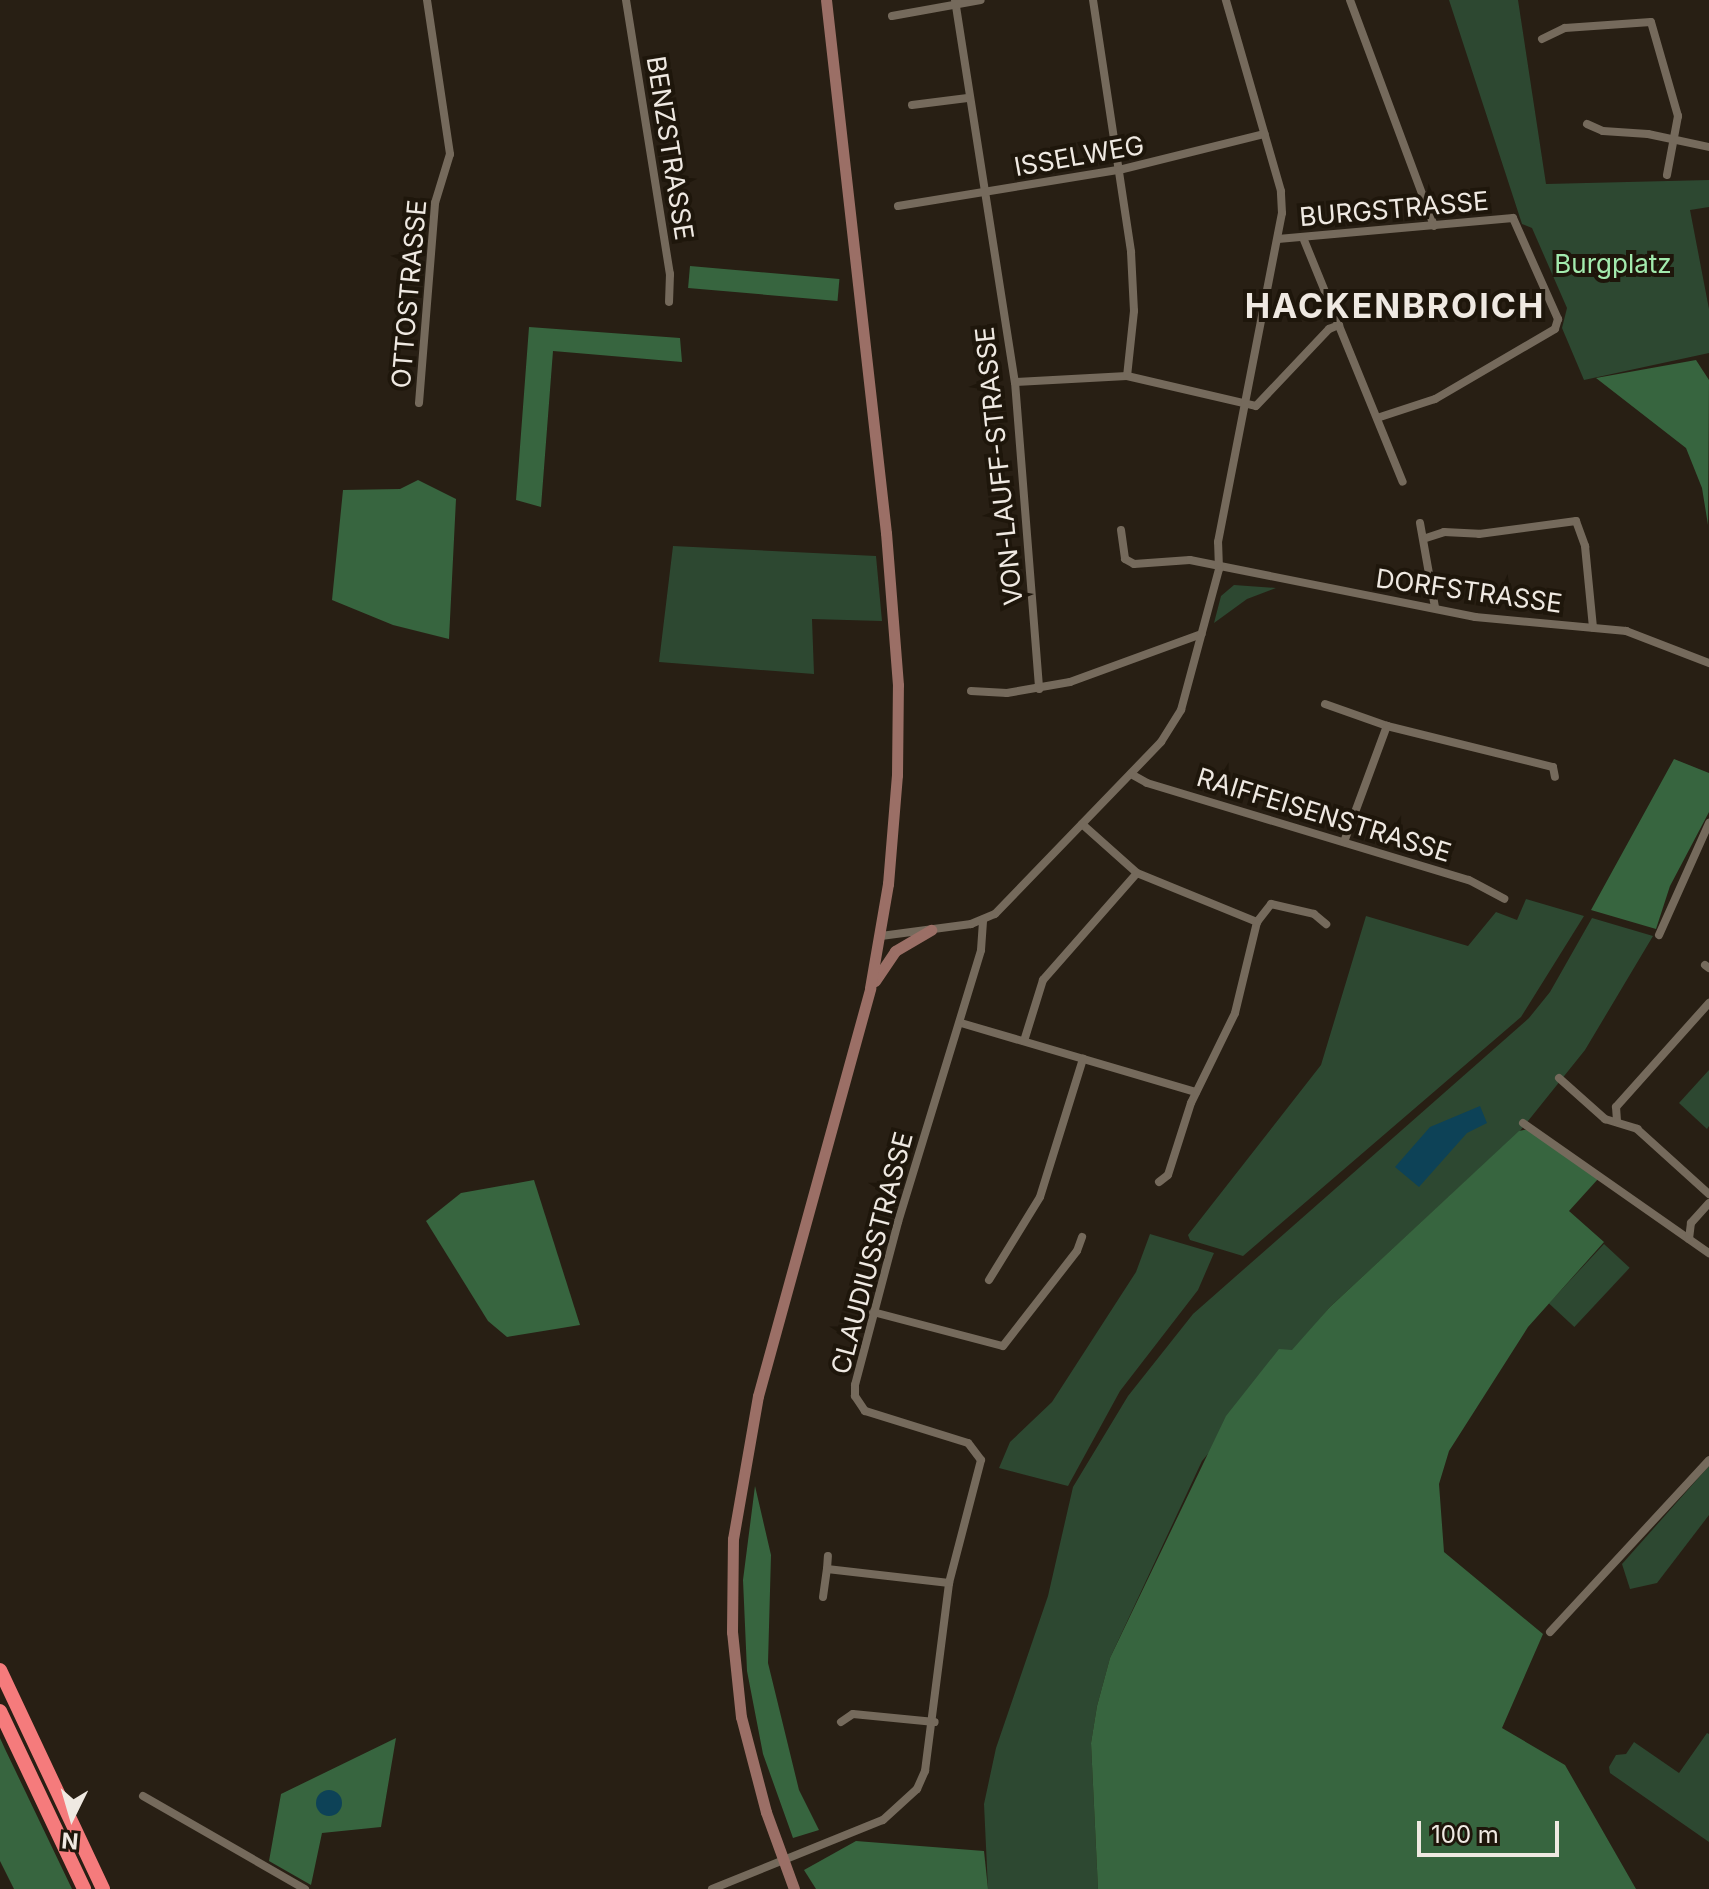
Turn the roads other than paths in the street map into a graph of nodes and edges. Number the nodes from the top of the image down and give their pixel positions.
1 (427, 0) edge
2 (626, 0) edge
3 (826, 0) edge
4 (981, 0) edge
5 (1093, 0) edge
6 (1226, 0) edge
7 (1350, 0) edge
8 (955, 2) edge
9 (892, 16) dead end
10 (1542, 39) dead end
11 (968, 98) junction
12 (912, 105) dead end
13 (1587, 124) dead end
14 (1265, 134) junction
15 (1674, 139) junction
16 (1709, 147) edge
17 (1119, 170) junction
18 (1667, 175) dead end
19 (984, 193) junction
20 (898, 206) dead end
21 (1434, 226) junction
22 (1278, 239) junction
23 (1304, 240) junction
24 (669, 302) dead end
25 (1339, 325) junction
26 (1127, 376) junction
27 (1015, 382) junction
28 (419, 403) dead end
29 (1247, 404) junction
30 (1377, 418) junction
31 (1403, 482) dead end
32 (1420, 523) dead end
33 (1121, 530) dead end
34 (1426, 538) junction
35 (1219, 569) junction
36 (1435, 607) junction
37 (1593, 628) junction
38 (1201, 634) junction
39 (1709, 663) edge
40 (1039, 689) junction
41 (971, 691) dead end
42 (1325, 704) dead end
43 (1387, 726) junction
44 (1131, 774) junction
45 (1555, 777) dead end
46 (1709, 823) edge
47 (1082, 824) junction
48 (1344, 842) junction
49 (1137, 873) junction
50 (1504, 899) dead end
51 (983, 921) junction
52 (1257, 922) junction
53 (1326, 924) dead end
54 (931, 930) junction
55 (1659, 935) dead end
56 (881, 936) junction
57 (870, 988) junction
58 (1709, 1003) edge
59 (961, 1023) junction
60 (1024, 1041) junction
61 (1083, 1059) junction
62 (1559, 1078) dead end
63 (1196, 1092) junction
64 (1617, 1121) junction
65 (1523, 1123) dead end
66 (1159, 1182) dead end
67 (1709, 1194) edge
68 (1709, 1203) edge
69 (1082, 1237) dead end
70 (1689, 1239) junction
71 (1709, 1253) edge
72 (989, 1280) dead end
73 (873, 1312) junction
74 (1709, 1460) edge
75 (828, 1556) dead end
76 (827, 1569) junction
77 (949, 1583) junction
78 (823, 1597) dead end
79 (1550, 1632) dead end
80 (0, 1670) edge
81 (0, 1711) edge
82 (841, 1722) dead end
83 (935, 1722) junction
84 (143, 1796) dead end
85 (782, 1860) junction
86 (84, 1889) edge
87 (103, 1889) edge
88 (305, 1889) edge
89 (712, 1889) edge
90 (794, 1889) edge

1 - 28 street, OTTOSTRASSE
2 - 24 street, BENZSTRASSE
3 - 56 main road
4 - 8 street
5 - 17 street
6 - 14 street
7 - 21 street
8 - 9 street
8 - 11 street, VON-LAUFF-STRASSE
10 - 15 street
11 - 12 street
11 - 19 street, VON-LAUFF-STRASSE
13 - 15 street
14 - 17 street, ISSELWEG
14 - 22 street
15 - 16 street
15 - 18 street
17 - 19 street, ISSELWEG
17 - 26 street
19 - 20 street, ISSELWEG
19 - 27 street, VON-LAUFF-STRASSE
21 - 23 street, BURGSTRASSE
21 - 30 street, BURGSTRASSE
22 - 23 street, BURGSTRASSE
22 - 29 street
23 - 25 street
25 - 29 street
25 - 30 street
26 - 27 street
26 - 29 street
27 - 40 street, VON-LAUFF-STRASSE
29 - 35 street
30 - 31 street
32 - 34 street
33 - 35 street, DORFSTRASSE
34 - 36 street
34 - 37 street
35 - 36 street, DORFSTRASSE
35 - 38 street
36 - 37 street, DORFSTRASSE
37 - 39 street, DORFSTRASSE
38 - 40 street
38 - 44 street
40 - 41 street
42 - 43 street
43 - 45 street
43 - 48 street
44 - 47 street
44 - 48 street, RAIFFEISENSTRASSE
46 - 55 street
47 - 49 street
47 - 51 street
48 - 50 street, RAIFFEISENSTRASSE
49 - 52 street
49 - 60 street
51 - 54 street
51 - 59 street, CLAUDIUSSTRASSE
52 - 53 street
52 - 63 street
54 - 56 street
54 - 57 main road
56 - 57 main road
57 - 85 main road
58 - 64 street
59 - 60 street
59 - 73 street, CLAUDIUSSTRASSE
60 - 61 street
61 - 63 street
61 - 72 street
62 - 64 street
63 - 66 street
64 - 67 street
65 - 70 street
68 - 70 street
69 - 73 street
70 - 71 street
73 - 77 street, CLAUDIUSSTRASSE
74 - 79 street
75 - 76 street
76 - 77 street
76 - 78 street
77 - 83 street, CLAUDIUSSTRASSE
80 - 87 highway
81 - 86 highway
82 - 83 street
83 - 85 street, CLAUDIUSSTRASSE
84 - 88 street
85 - 89 street, CLAUDIUSSTRASSE
85 - 90 main road

